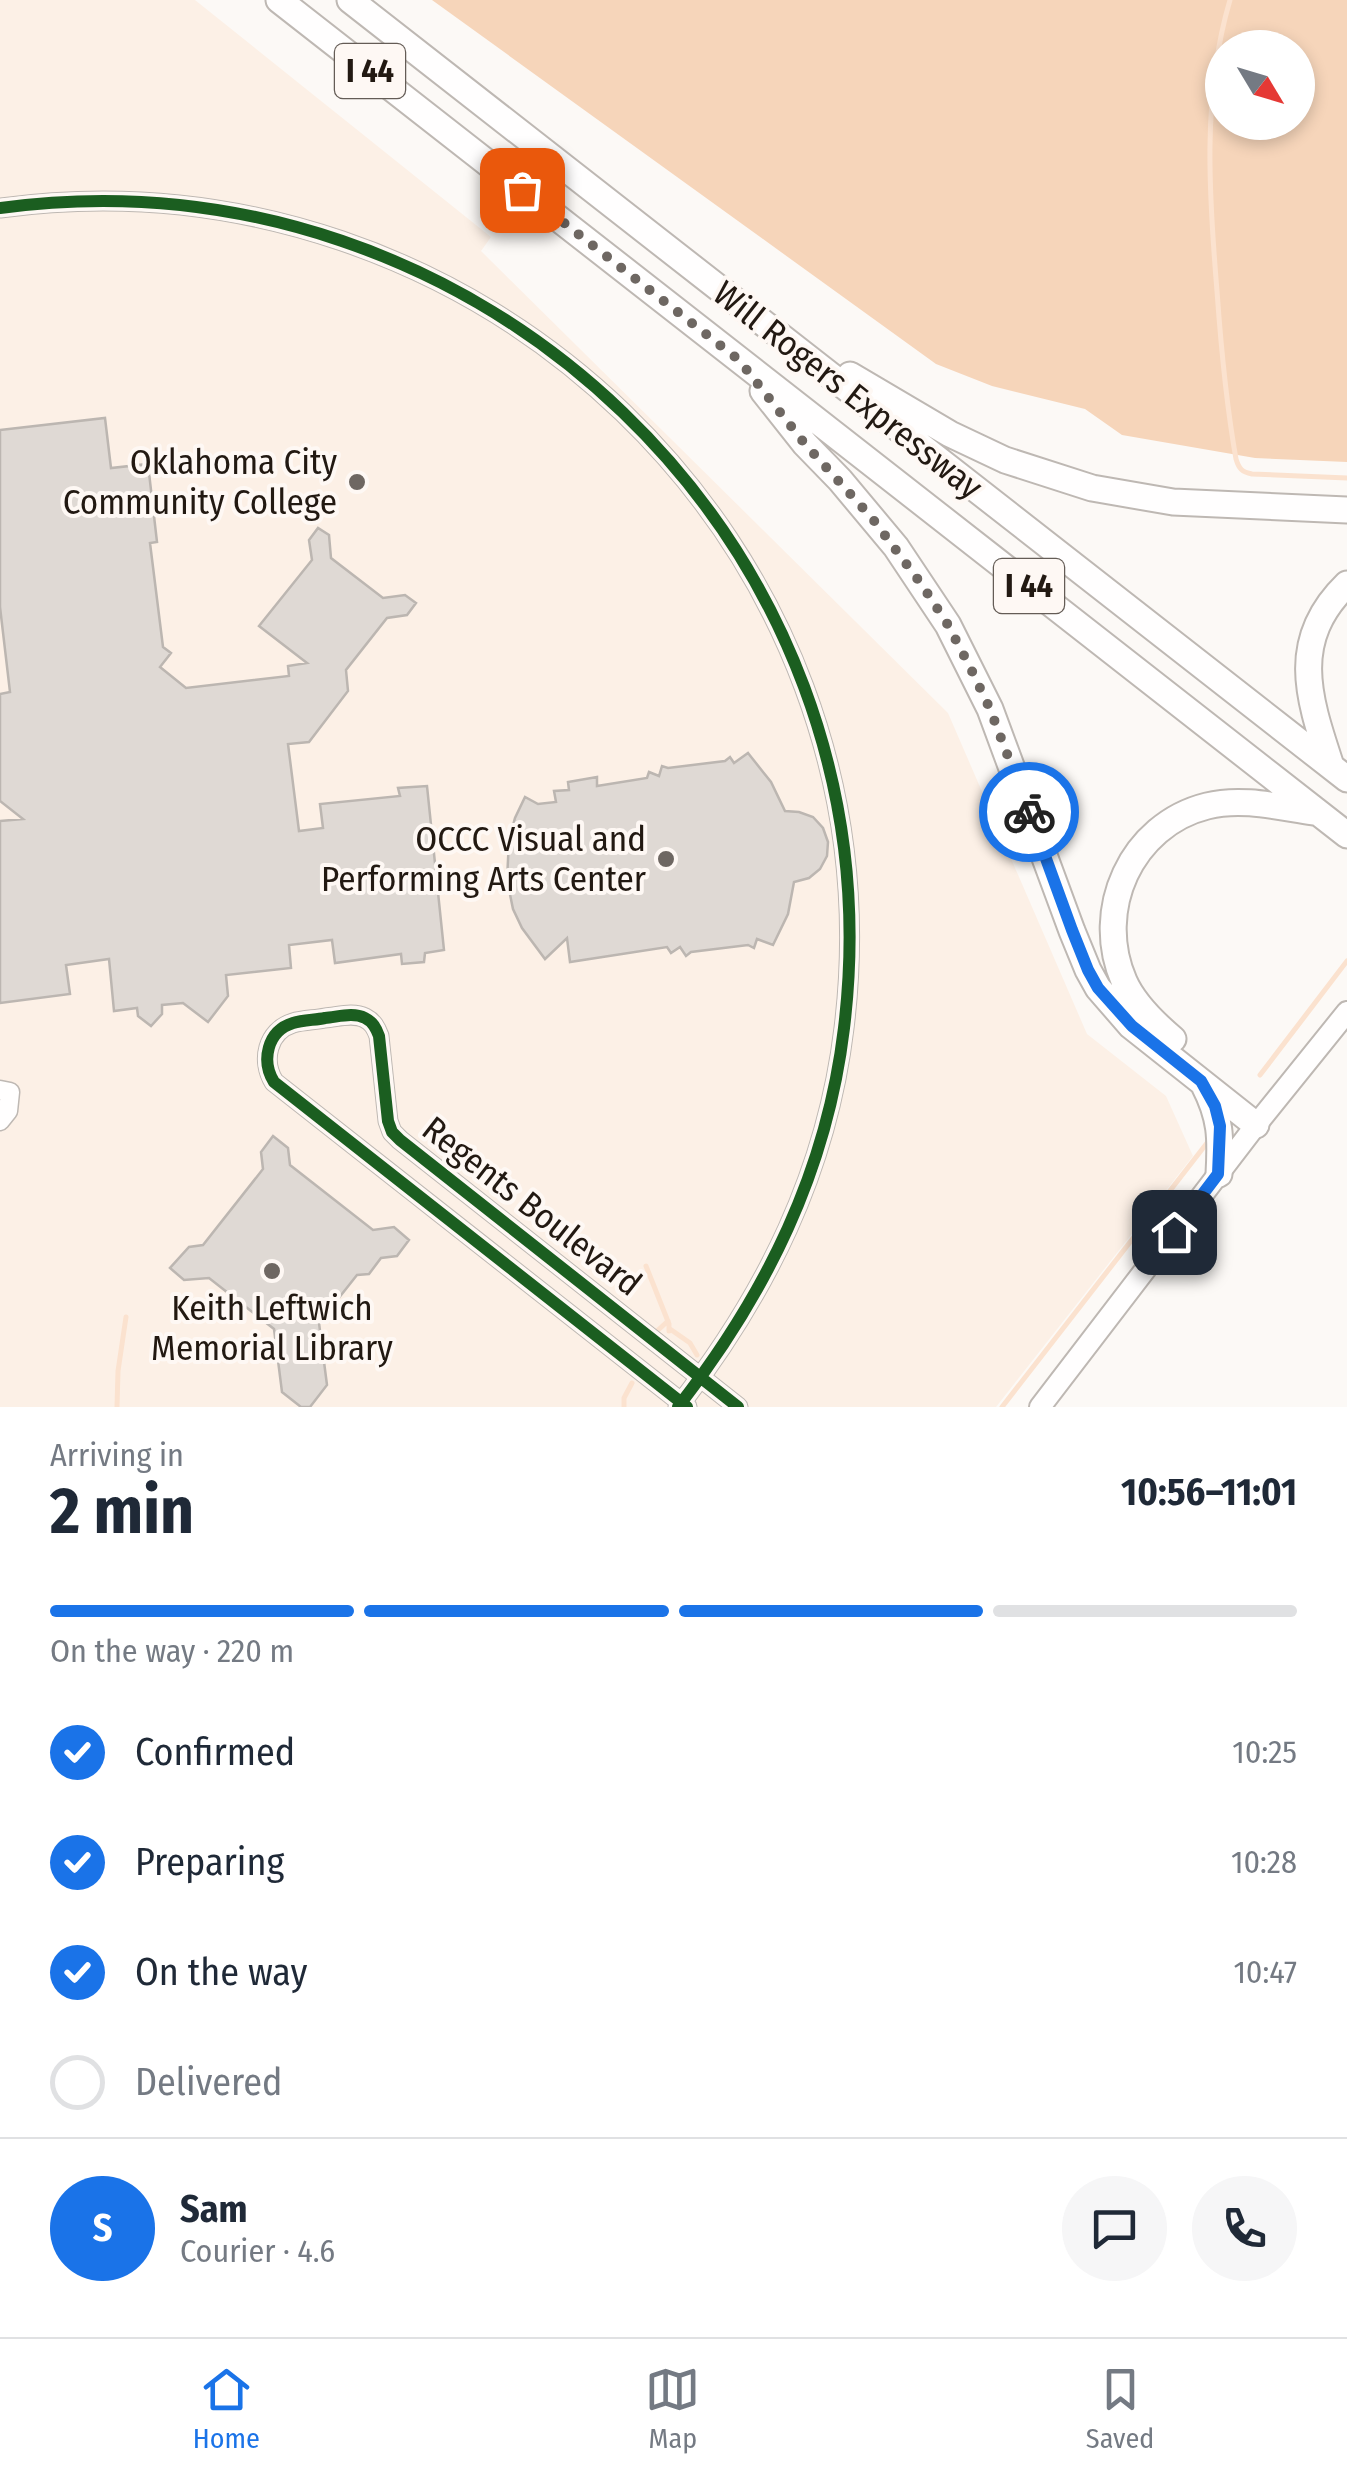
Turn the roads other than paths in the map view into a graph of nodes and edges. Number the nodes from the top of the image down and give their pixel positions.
1 (279, 0) edge
2 (350, 0) edge
3 (0, 208) edge
4 (755, 318) junction
5 (739, 360) junction
6 (1347, 510) edge
7 (1347, 584) edge
8 (1339, 772) edge
9 (1318, 812) junction
10 (1347, 835) edge
11 (1347, 1012) edge
12 (1201, 1081) junction
13 (0, 1090) edge
14 (1261, 1119) junction
15 (0, 1121) edge
16 (1218, 1174) junction
17 (701, 1378) junction
18 (682, 1406) edge
19 (738, 1407) edge
20 (1040, 1407) edge

1 - 5 highway, Will Rogers Expressway / I 44
2 - 4 highway, Will Rogers Expressway / I 44
3 - 17 street
4 - 6 highway
4 - 8 highway, Will Rogers Expressway / I 44
5 - 9 highway, Will Rogers Expressway / I 44
5 - 12 highway
7 - 8 highway
9 - 10 highway, Will Rogers Expressway / I 44
9 - 14 highway
11 - 14 main road
12 - 14 highway
12 - 16 highway
13 - 15 street
14 - 16 main road
16 - 20 main road
17 - 18 street
17 - 18 street, Regents Boulevard
17 - 19 street, Regents Boulevard

